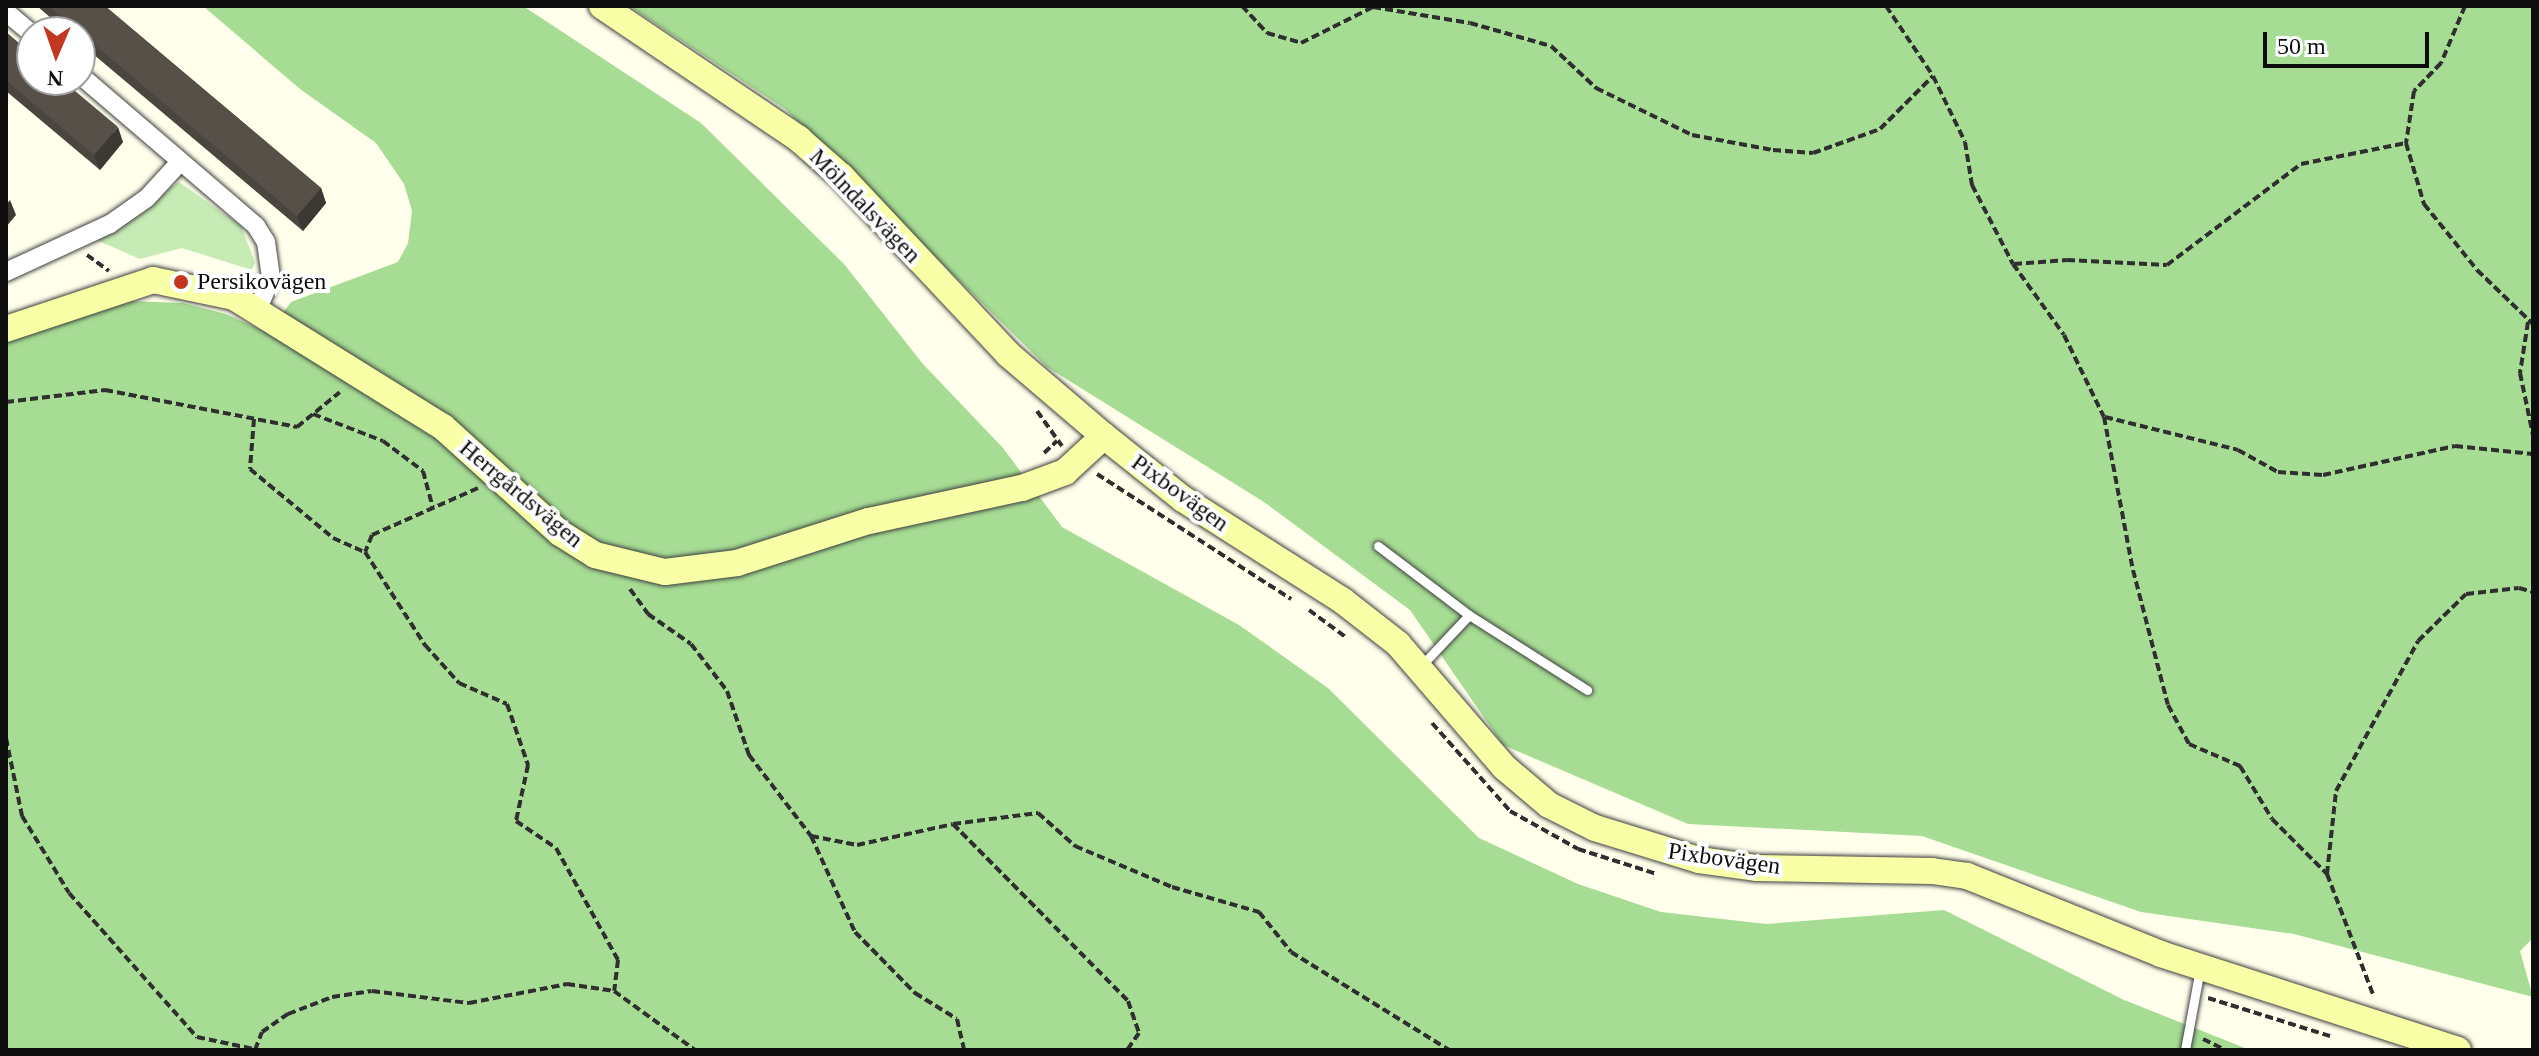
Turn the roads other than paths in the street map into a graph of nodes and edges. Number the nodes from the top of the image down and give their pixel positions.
1 (602, 6) edge
2 (96, 89) edge
3 (180, 162) junction
4 (6, 272) edge
5 (258, 308) junction
6 (6, 329) edge
7 (1104, 436) junction
8 (1378, 546) dead end
9 (1469, 615) junction
10 (1420, 667) junction
11 (1587, 690) dead end
12 (2200, 968) junction
13 (2185, 1050) edge
14 (2458, 1050) edge

1 - 7 street, Mölndalsvägen
2 - 3 street
3 - 4 street
3 - 5 street
5 - 6 street, Herrgårdsvägen
5 - 7 street, Herrgårdsvägen
7 - 10 street, Pixbovägen
8 - 9 lane
9 - 10 lane
9 - 11 lane
10 - 12 street, Pixbovägen
12 - 13 lane
12 - 14 street, Pixbovägen

